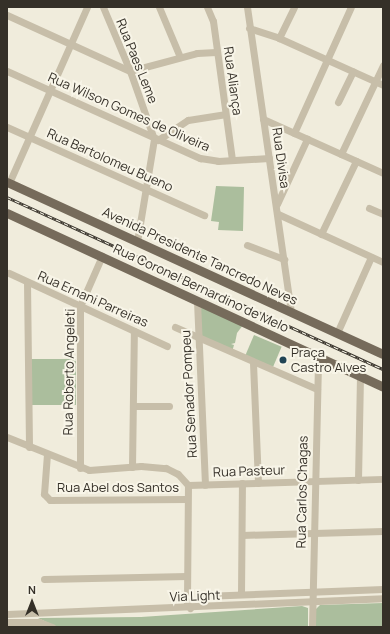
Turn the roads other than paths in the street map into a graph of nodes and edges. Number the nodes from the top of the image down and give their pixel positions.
1 (87, 7) edge
2 (102, 7) edge
3 (159, 7) edge
4 (207, 7) edge
5 (246, 7) edge
6 (294, 7) edge
7 (352, 7) edge
8 (7, 15) edge
9 (249, 28) junction
10 (279, 38) junction
11 (71, 44) junction
12 (216, 52) junction
13 (180, 57) junction
14 (328, 60) junction
15 (383, 64) edge
16 (7, 71) edge
17 (130, 71) junction
18 (353, 71) junction
19 (375, 82) junction
20 (383, 85) edge
21 (51, 91) junction
22 (338, 102) dead end
23 (226, 114) junction
24 (263, 119) junction
25 (7, 127) edge
26 (294, 133) junction
27 (30, 138) junction
28 (156, 139) junction
29 (307, 139) junction
30 (341, 154) junction
31 (269, 158) junction
32 (232, 160) junction
33 (356, 161) junction
34 (383, 173) edge
35 (8, 182) edge
36 (147, 188) junction
37 (276, 204) junction
38 (369, 208) dead end
39 (7, 213) edge
40 (278, 214) junction
41 (383, 214) edge
42 (204, 215) dead end
43 (321, 234) junction
44 (137, 242) junction
45 (247, 245) dead end
46 (102, 256) junction
47 (371, 257) junction
48 (284, 260) junction
49 (383, 262) edge
50 (9, 273) dead end
51 (27, 282) junction
52 (197, 302) junction
53 (80, 306) junction
54 (291, 312) junction
55 (175, 327) dead end
56 (134, 331) junction
57 (338, 333) junction
58 (198, 339) junction
59 (167, 346) dead end
60 (383, 354) edge
61 (318, 357) junction
62 (253, 363) junction
63 (360, 376) junction
64 (383, 387) edge
65 (317, 389) junction
66 (133, 406) junction
67 (170, 406) dead end
68 (7, 437) edge
69 (29, 446) junction
70 (47, 454) junction
71 (132, 467) junction
72 (80, 468) junction
73 (383, 479) edge
74 (358, 480) junction
75 (314, 481) junction
76 (258, 483) junction
77 (242, 484) junction
78 (188, 485) junction
79 (205, 485) junction
80 (187, 499) junction
81 (383, 531) edge
82 (313, 533) junction
83 (242, 535) junction
84 (187, 576) junction
85 (44, 579) dead end
86 (383, 589) edge
87 (313, 591) junction
88 (241, 594) junction
89 (203, 596) dead end
90 (383, 598) edge
91 (313, 600) junction
92 (190, 608) junction
93 (7, 614) edge
94 (7, 622) edge
95 (52, 627) edge
96 (312, 627) edge

1 - 11 street
2 - 17 street, Rua Paes Leme
3 - 13 street
4 - 12 street, Rua Aliança
5 - 9 street, Rua Divisa
6 - 10 street
7 - 14 street
8 - 11 street
9 - 10 street
9 - 24 street, Rua Divisa
10 - 14 street
11 - 17 street
11 - 21 street
12 - 13 street
12 - 23 street, Rua Aliança
13 - 17 street
14 - 18 street
14 - 26 street
15 - 19 street
16 - 21 street, Rua Wilson Gomes de Oliveira
17 - 28 street, Rua Paes Leme
18 - 19 street
18 - 22 street
19 - 20 street
19 - 30 street
21 - 27 street
21 - 28 street, Rua Wilson Gomes de Oliveira
23 - 28 street
23 - 32 street, Rua Aliança
24 - 26 street
24 - 31 street, Rua Divisa
25 - 27 street, Rua Bartolomeu Bueno
26 - 29 street
27 - 35 street
27 - 36 street, Rua Bartolomeu Bueno
28 - 32 street, Rua Wilson Gomes de Oliveira
28 - 36 street, Rua Paes Leme
29 - 30 street
29 - 37 street
30 - 33 street
31 - 32 street, Rua Wilson Gomes de Oliveira
31 - 37 street, Rua Divisa
33 - 34 street
33 - 43 street
35 - 44 main road, Avenida Presidente Tancredo Neves
36 - 42 street, Rua Bartolomeu Bueno
36 - 44 street, Rua Paes Leme
37 - 40 street, Rua Divisa
38 - 41 street
39 - 46 main road, Rua Coronel Bernardino de Melo
40 - 43 street
40 - 48 street, Rua Divisa
43 - 47 street
44 - 54 main road, Avenida Presidente Tancredo Neves
45 - 48 street
46 - 52 main road, Rua Coronel Bernardino de Melo
46 - 53 street, Rua Roberto Angeleti
47 - 49 street
47 - 57 street
48 - 54 street, Rua Divisa
50 - 51 street, Rua Ernani Parreiras
51 - 53 street, Rua Ernani Parreiras
51 - 69 street
52 - 58 street, Rua Senador Pompeu
52 - 61 main road, Rua Coronel Bernardino de Melo
53 - 56 street, Rua Ernani Parreiras
53 - 72 street, Rua Roberto Angeleti
54 - 57 main road, Avenida Presidente Tancredo Neves
55 - 58 street
56 - 59 street, Rua Ernani Parreiras
56 - 66 street
57 - 60 main road, Avenida Presidente Tancredo Neves
58 - 62 street
58 - 79 street, Rua Senador Pompeu
61 - 63 main road, Rua Coronel Bernardino de Melo
61 - 65 street, Rua Carlos Chagas
62 - 65 street
62 - 76 street
63 - 64 main road, Rua Coronel Bernardino de Melo
63 - 74 street
65 - 75 street, Rua Carlos Chagas
66 - 67 street
66 - 71 street
68 - 69 street
69 - 70 street
70 - 72 street
70 - 80 street, Rua Abel dos Santos
71 - 72 street
71 - 78 street
73 - 74 street, Rua Pasteur
74 - 75 street, Rua Pasteur
75 - 76 street, Rua Pasteur
75 - 82 street, Rua Carlos Chagas
76 - 77 street, Rua Pasteur
77 - 79 street, Rua Pasteur
77 - 83 street
78 - 79 street, Rua Pasteur
78 - 80 street
80 - 84 street
81 - 82 street
82 - 83 street
82 - 87 street, Rua Carlos Chagas
83 - 88 street
84 - 85 street
84 - 92 street
86 - 87 street
87 - 88 street
87 - 91 street, Rua Carlos Chagas
88 - 89 street
90 - 91 street, Via Light
91 - 92 street, Via Light
91 - 96 street, Rua Carlos Chagas
92 - 93 street, Via Light
94 - 95 street

